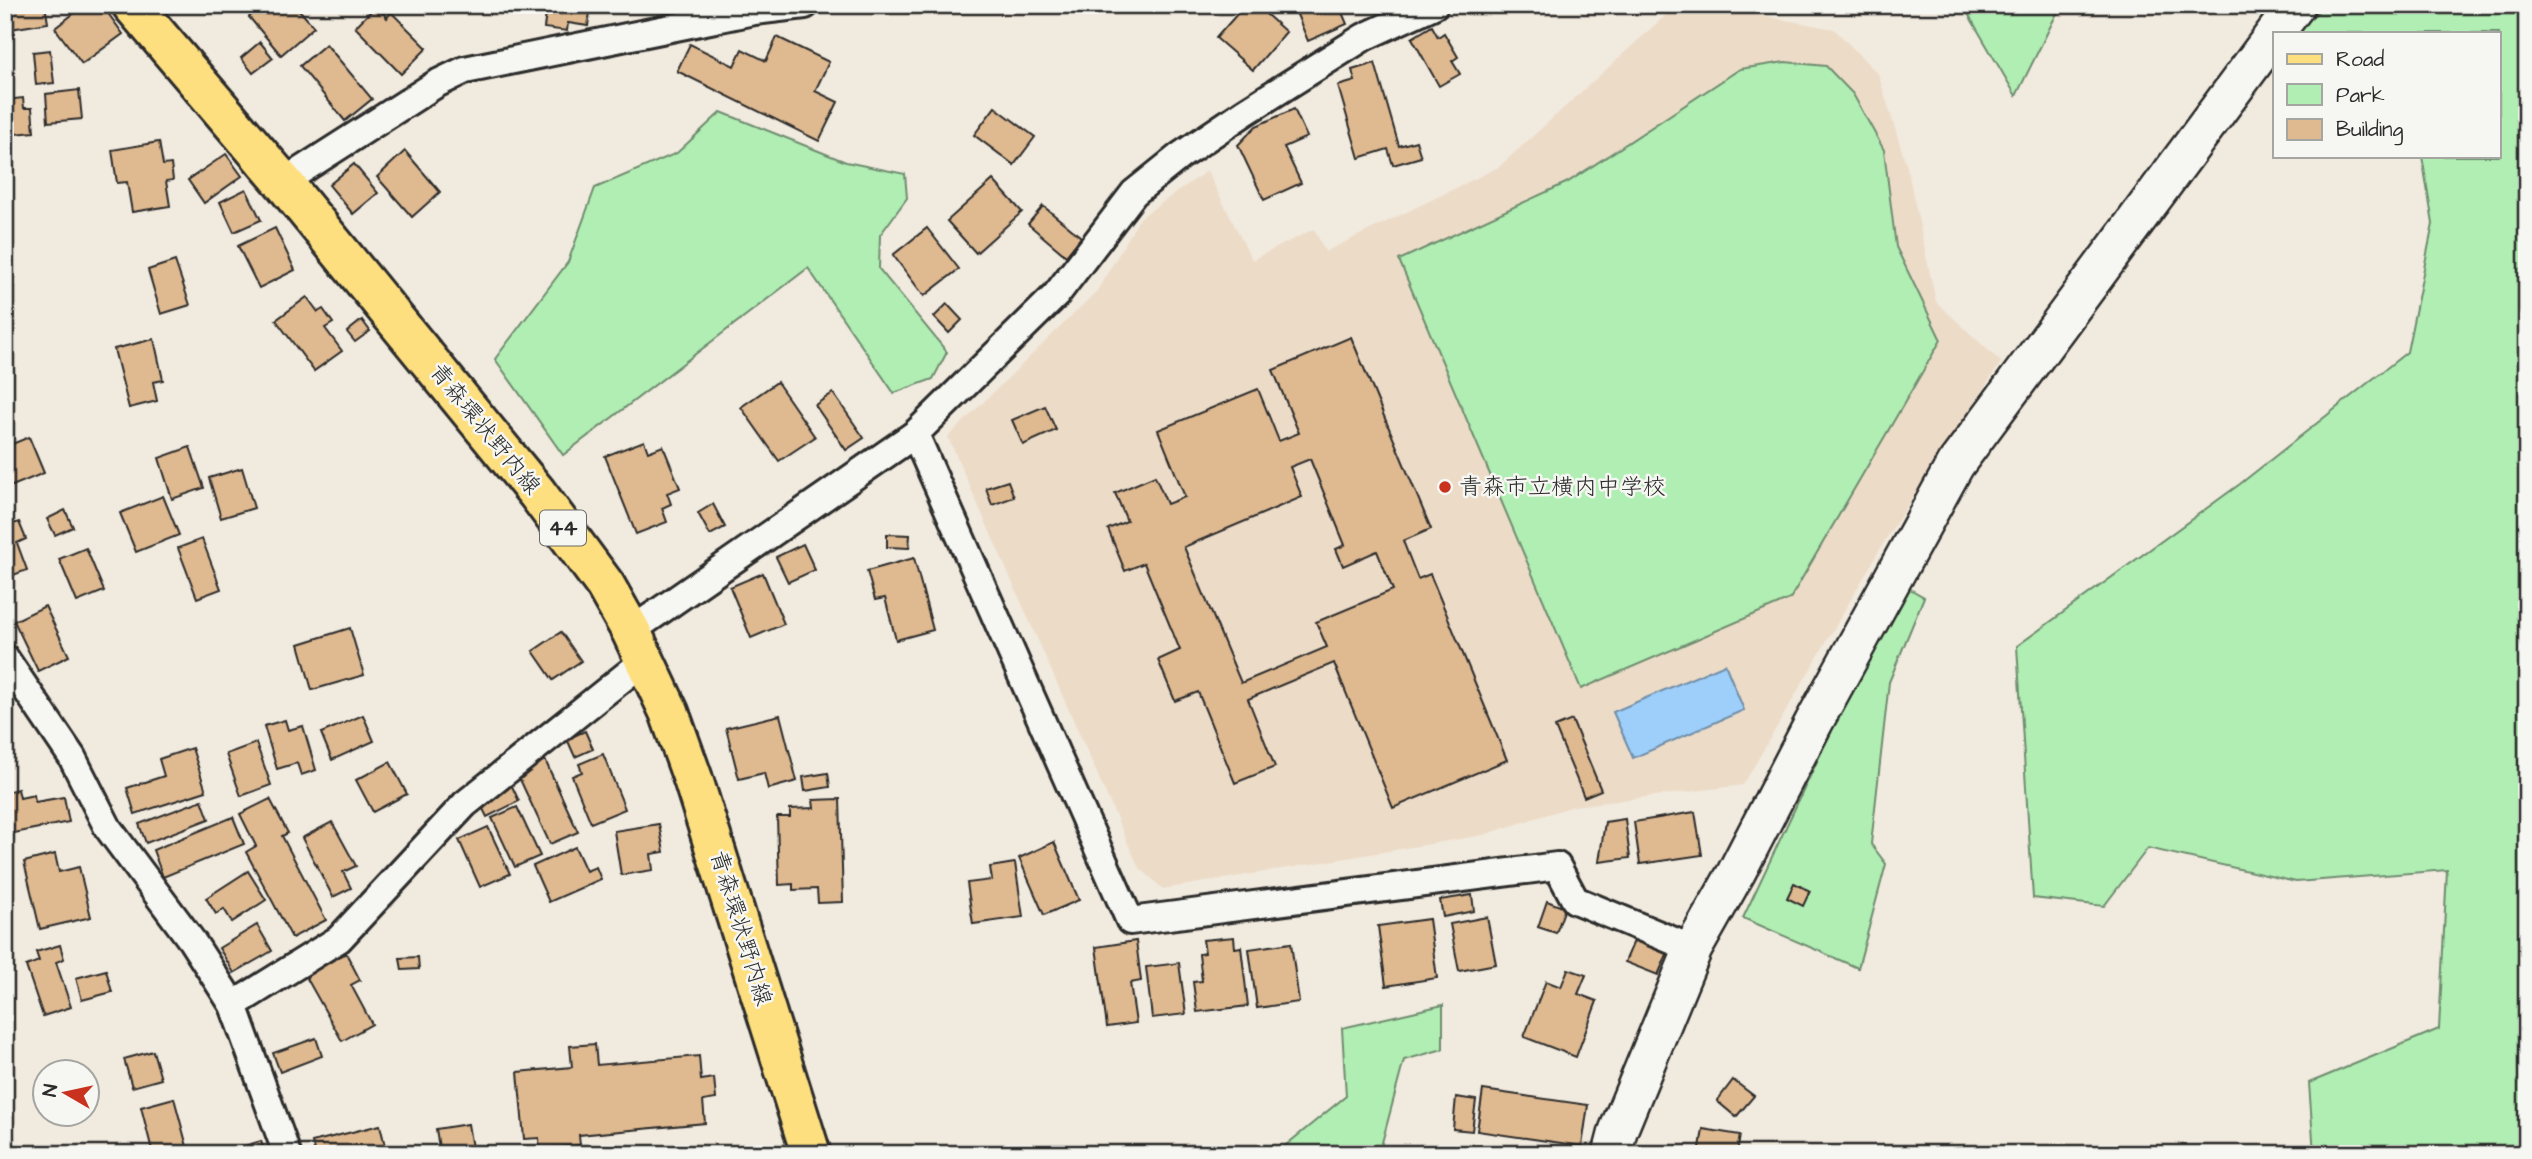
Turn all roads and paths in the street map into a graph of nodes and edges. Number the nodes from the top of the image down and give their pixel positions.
1 (132, 5) edge
2 (805, 5) edge
3 (1434, 5) edge
4 (2296, 5) edge
5 (2274, 32) edge
6 (2273, 33) edge
7 (284, 182) junction
8 (915, 434) junction
9 (637, 646) junction
10 (5, 659) edge
11 (1693, 949) junction
12 (233, 1005) junction
13 (287, 1154) edge
14 (811, 1154) edge
15 (1612, 1154) edge

1 - 7 main road, 青森環状野内線 / 44
2 - 7 street
3 - 8 street
4 - 5 street
6 - 11 street
7 - 9 main road, 青森環状野内線 / 44
8 - 9 street
8 - 11 street
9 - 12 street
9 - 14 main road, 青森環状野内線 / 44
10 - 12 street
11 - 15 street
12 - 13 street

